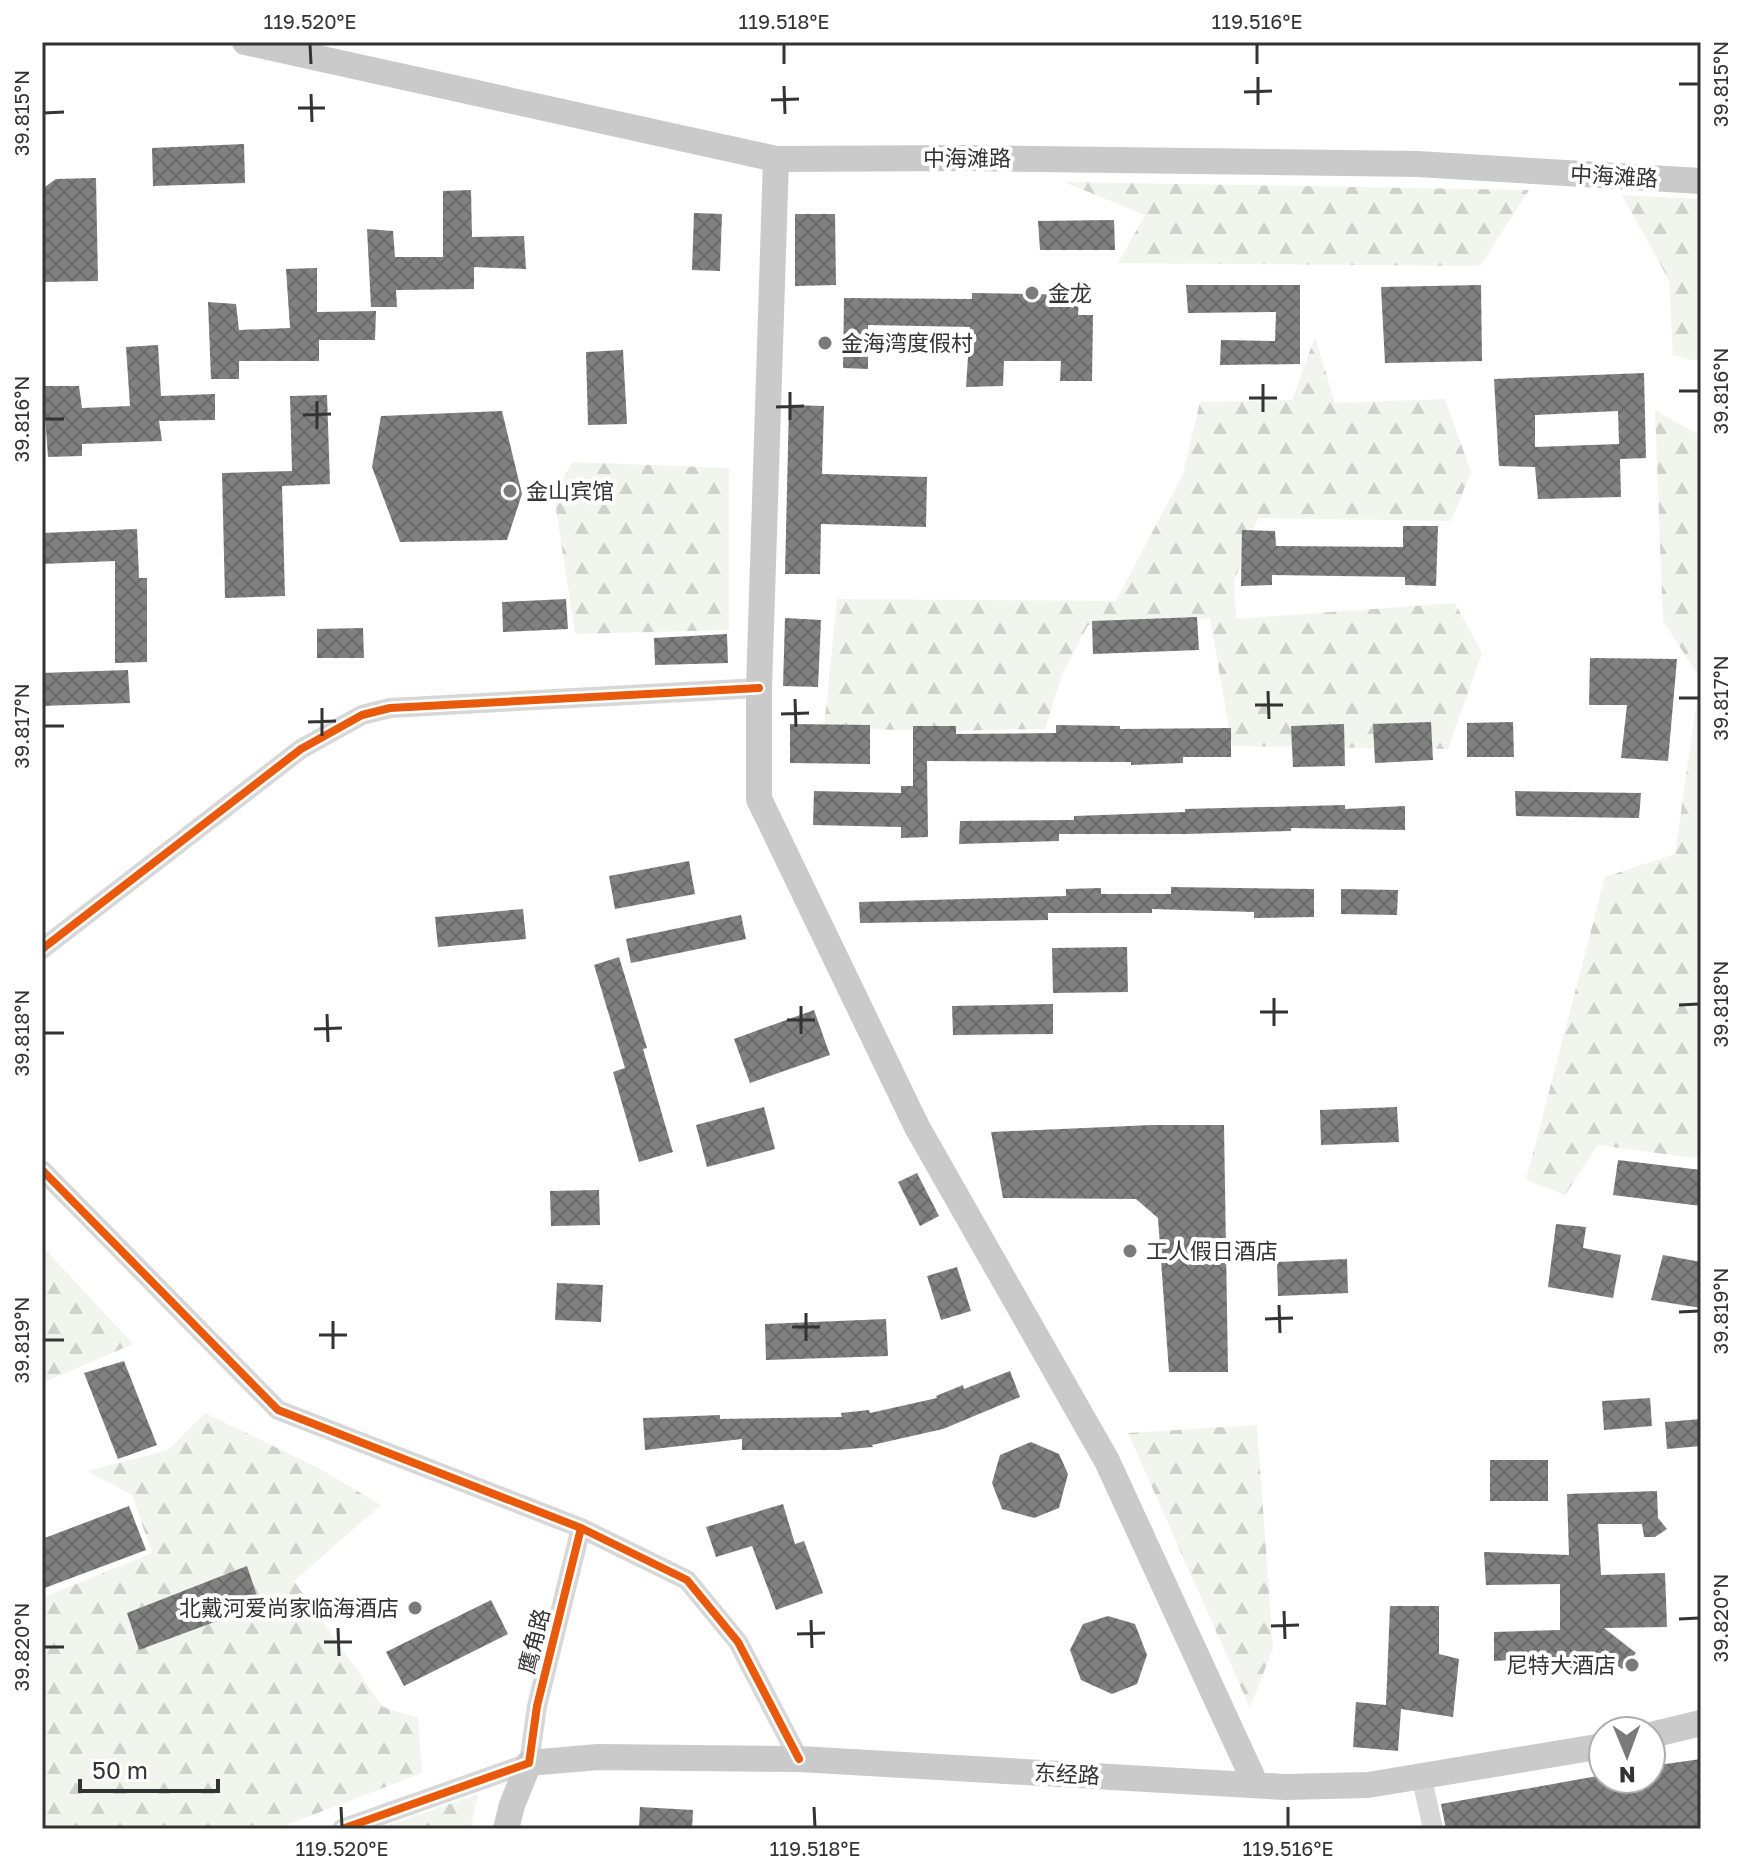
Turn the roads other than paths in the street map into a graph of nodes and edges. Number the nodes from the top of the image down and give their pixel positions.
1 (245, 42) edge
2 (776, 159) junction
3 (1701, 181) edge
4 (759, 688) junction
5 (42, 949) edge
6 (42, 1170) edge
7 (581, 1528) junction
8 (1701, 1723) edge
9 (1667, 1731) edge
10 (1587, 1749) edge
11 (799, 1759) junction
12 (529, 1763) junction
13 (1421, 1775) junction
14 (1256, 1785) junction
15 (342, 1829) edge
16 (506, 1829) edge
17 (1433, 1829) edge

1 - 2 main road, 中海滩路
2 - 3 main road, 中海滩路
2 - 4 main road
4 - 5 street
4 - 14 main road
6 - 7 street
7 - 11 street
7 - 12 street, 鹰角路
8 - 9 main road
10 - 13 main road, 东经路
11 - 12 main road, 东经路
11 - 14 main road, 东经路
12 - 15 street
12 - 16 main road, 鹰角路
13 - 14 main road, 东经路
13 - 17 street

